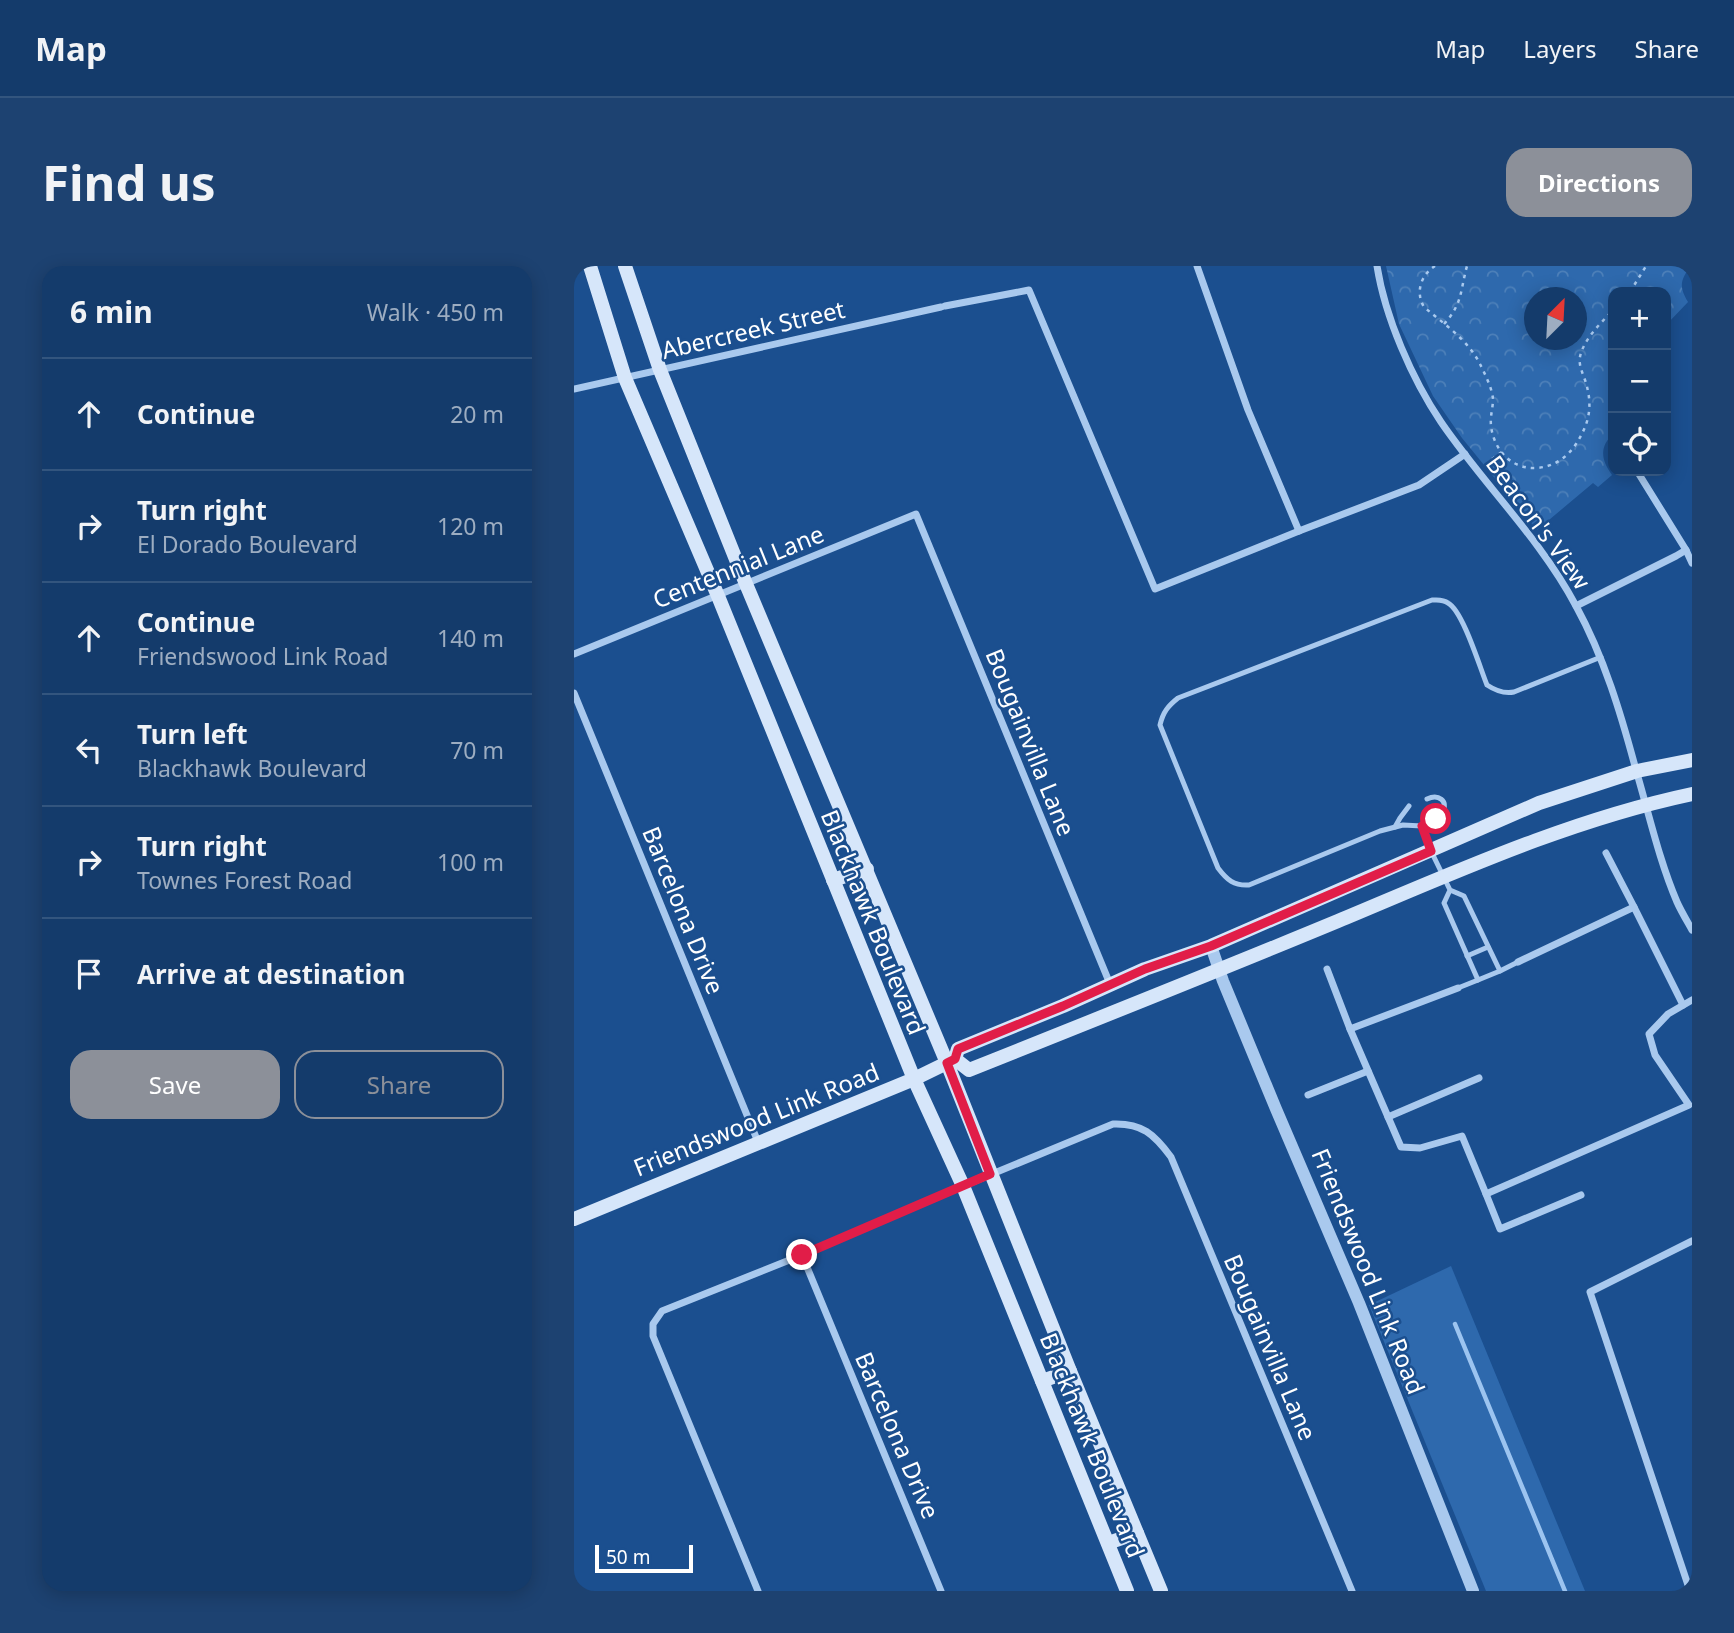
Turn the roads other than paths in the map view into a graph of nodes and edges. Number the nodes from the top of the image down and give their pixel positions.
1 (590, 266) edge
2 (625, 266) edge
3 (1197, 266) edge
4 (1377, 266) edge
5 (660, 370) junction
6 (625, 378) junction
7 (574, 389) edge
8 (1465, 454) junction
9 (1640, 476) edge
10 (916, 513) joint
11 (1298, 531) junction
12 (1686, 550) junction
13 (1692, 563) edge
14 (745, 583) junction
15 (718, 596) junction
16 (1576, 606) junction
17 (574, 654) edge
18 (1601, 657) junction
19 (574, 693) edge
20 (1692, 760) edge
21 (1637, 771) junction
22 (1692, 794) edge
23 (1427, 799) dead end
24 (1645, 804) junction
25 (1409, 806) dead end
26 (1422, 826) junction
27 (1395, 827) junction
28 (1431, 851) junction
29 (1606, 853) dead end
30 (867, 869) junction
31 (1443, 877) junction
32 (833, 880) junction
33 (1450, 890) junction
34 (1634, 908) junction
35 (1692, 930) edge
36 (1211, 946) junction
37 (1488, 947) junction
38 (1467, 956) junction
39 (1518, 962) joint
40 (1327, 969) dead end
41 (1219, 970) junction
42 (1500, 971) junction
43 (1478, 980) junction
44 (1110, 985) junction
45 (1458, 988) joint
46 (1692, 1000) edge
47 (1683, 1005) junction
48 (1350, 1029) junction
49 (951, 1061) junction
50 (1368, 1070) junction
51 (1479, 1078) dead end
52 (914, 1079) junction
53 (1308, 1094) dead end
54 (1388, 1117) junction
55 (758, 1142) junction
56 (990, 1174) junction
57 (963, 1186) junction
58 (1486, 1194) junction
59 (1581, 1195) dead end
60 (574, 1219) edge
61 (1692, 1241) edge
62 (802, 1255) junction
63 (1070, 1371) junction
64 (1042, 1381) junction
65 (1137, 1533) junction
66 (1108, 1543) junction
67 (758, 1591) edge
68 (941, 1591) edge
69 (1127, 1591) edge
70 (1161, 1591) edge
71 (1352, 1591) edge
72 (1473, 1591) edge
73 (1690, 1591) edge

1 - 6 main road, Blackhawk Boulevard
2 - 5 main road, Blackhawk Boulevard
3 - 11 street
4 - 8 street, Beacon's View
5 - 6 street, Abercreek Street
5 - 11 street, Abercreek Street
5 - 14 main road, Blackhawk Boulevard
6 - 7 street, Abercreek Street
6 - 15 main road, Blackhawk Boulevard
8 - 11 street
8 - 16 street, Beacon's View
9 - 12 street
10 - 14 street, Centennial Lane
10 - 44 street, Bougainvilla Lane
12 - 13 street
12 - 16 street
14 - 15 street, Centennial Lane
14 - 30 main road, Blackhawk Boulevard
15 - 17 street, Centennial Lane
15 - 32 main road, Blackhawk Boulevard
16 - 18 street, Beacon's View
18 - 21 street, Beacon's View
18 - 27 lane
19 - 55 street, Barcelona Drive
20 - 21 main road
21 - 24 street, Beacon's View
21 - 28 main road
22 - 24 main road
23 - 26 lane
24 - 31 main road
24 - 35 street, Beacon's View
25 - 27 lane
26 - 27 lane
26 - 28 lane
28 - 31 lane
28 - 36 main road
29 - 34 street
30 - 32 main road
30 - 49 main road, Blackhawk Boulevard
31 - 33 lane
31 - 41 main road
32 - 52 main road, Blackhawk Boulevard
33 - 37 lane
33 - 38 lane
34 - 39 street
34 - 47 street
36 - 41 street, Friendswood Link Road
36 - 44 main road, Friendswood Link Road
37 - 38 lane
37 - 42 lane
38 - 43 lane
39 - 42 lane
40 - 48 street
41 - 49 main road
41 - 72 street, Friendswood Link Road
42 - 43 lane
43 - 45 lane
44 - 49 main road, Friendswood Link Road
45 - 48 street
46 - 47 street
47 - 58 street
48 - 50 street
49 - 52 main road, Friendswood Link Road
49 - 56 main road, Blackhawk Boulevard
50 - 53 street
50 - 54 street
51 - 54 street
52 - 55 main road, Friendswood Link Road
52 - 57 main road, Blackhawk Boulevard
54 - 58 street
55 - 60 main road, Friendswood Link Road
56 - 57 street
56 - 63 main road, Blackhawk Boulevard
56 - 71 street, Bougainvilla Lane
57 - 62 street
57 - 64 main road, Blackhawk Boulevard
58 - 59 street
61 - 73 street
62 - 67 street
62 - 68 street, Barcelona Drive
63 - 64 main road
63 - 65 main road, Blackhawk Boulevard
64 - 66 main road, Blackhawk Boulevard
65 - 66 main road
65 - 70 main road, Blackhawk Boulevard
66 - 69 main road, Blackhawk Boulevard

